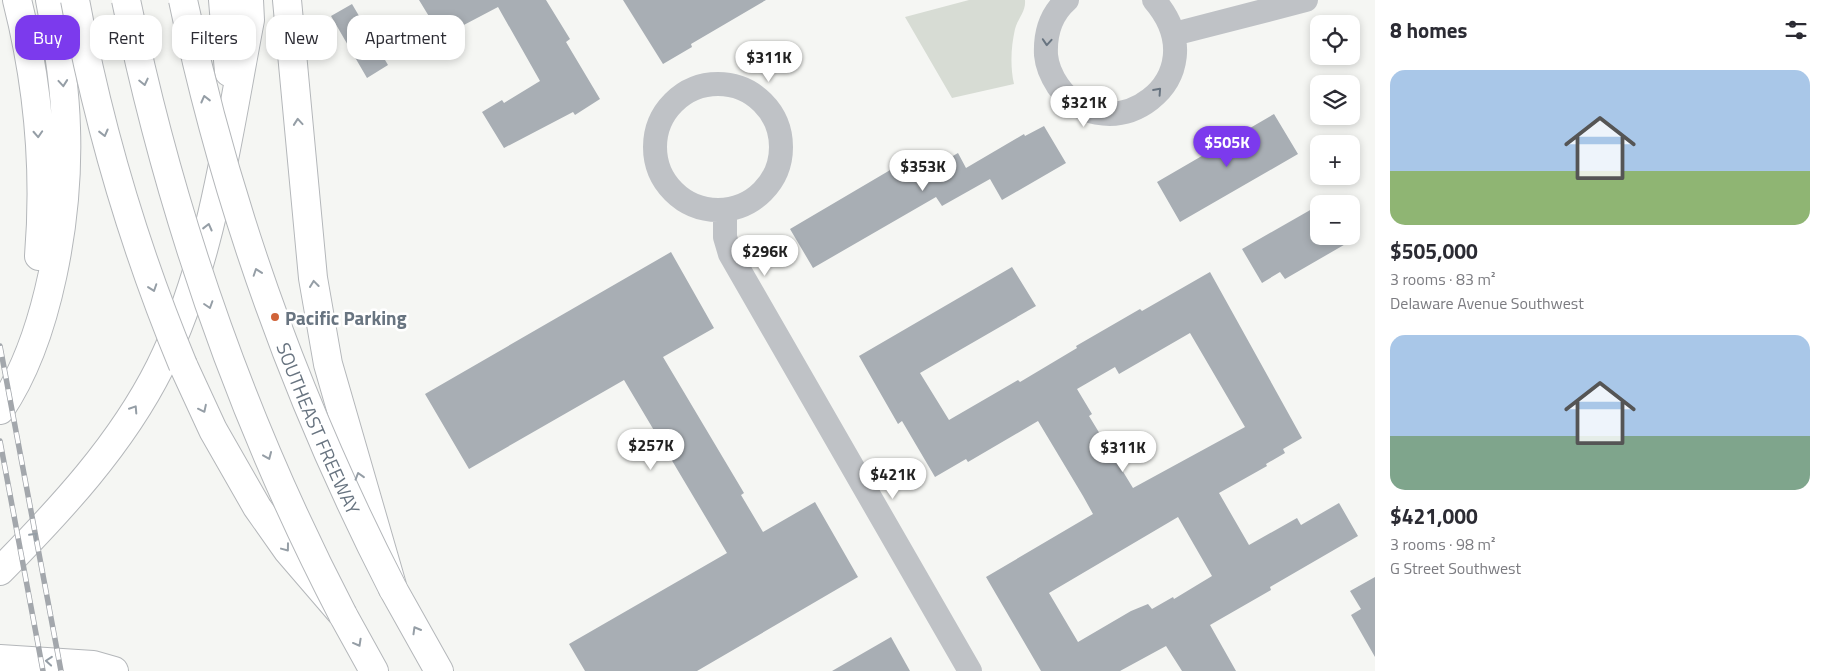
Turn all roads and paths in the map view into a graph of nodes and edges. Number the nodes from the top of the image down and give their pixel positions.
1 (17, 0) edge
2 (50, 0) edge
3 (75, 0) edge
4 (126, 0) edge
5 (183, 0) edge
6 (287, 0) edge
7 (1067, 0) edge
8 (1154, 0) edge
9 (1306, 0) edge
10 (237, 11) edge
11 (1174, 34) junction
12 (725, 210) junction
13 (7, 400) edge
14 (0, 571) edge
15 (393, 589) junction
16 (343, 615) junction
17 (0, 659) edge
18 (114, 671) edge
19 (374, 671) edge
20 (439, 671) edge
21 (970, 671) edge

1 -> 13 highway
2 -> 13 highway
3 -> 16 highway, bridge
4 -> 16 highway, bridge
15 -> 5 highway, SOUTHEAST FREEWAY, bridge
15 -> 6 highway, bridge
7 -> 11 street
8 - 11 street
9 - 11 street
14 -> 10 highway
12 - 12 street
12 - 21 street
20 -> 15 highway, SOUTHEAST FREEWAY
16 -> 19 highway
18 -> 17 highway

